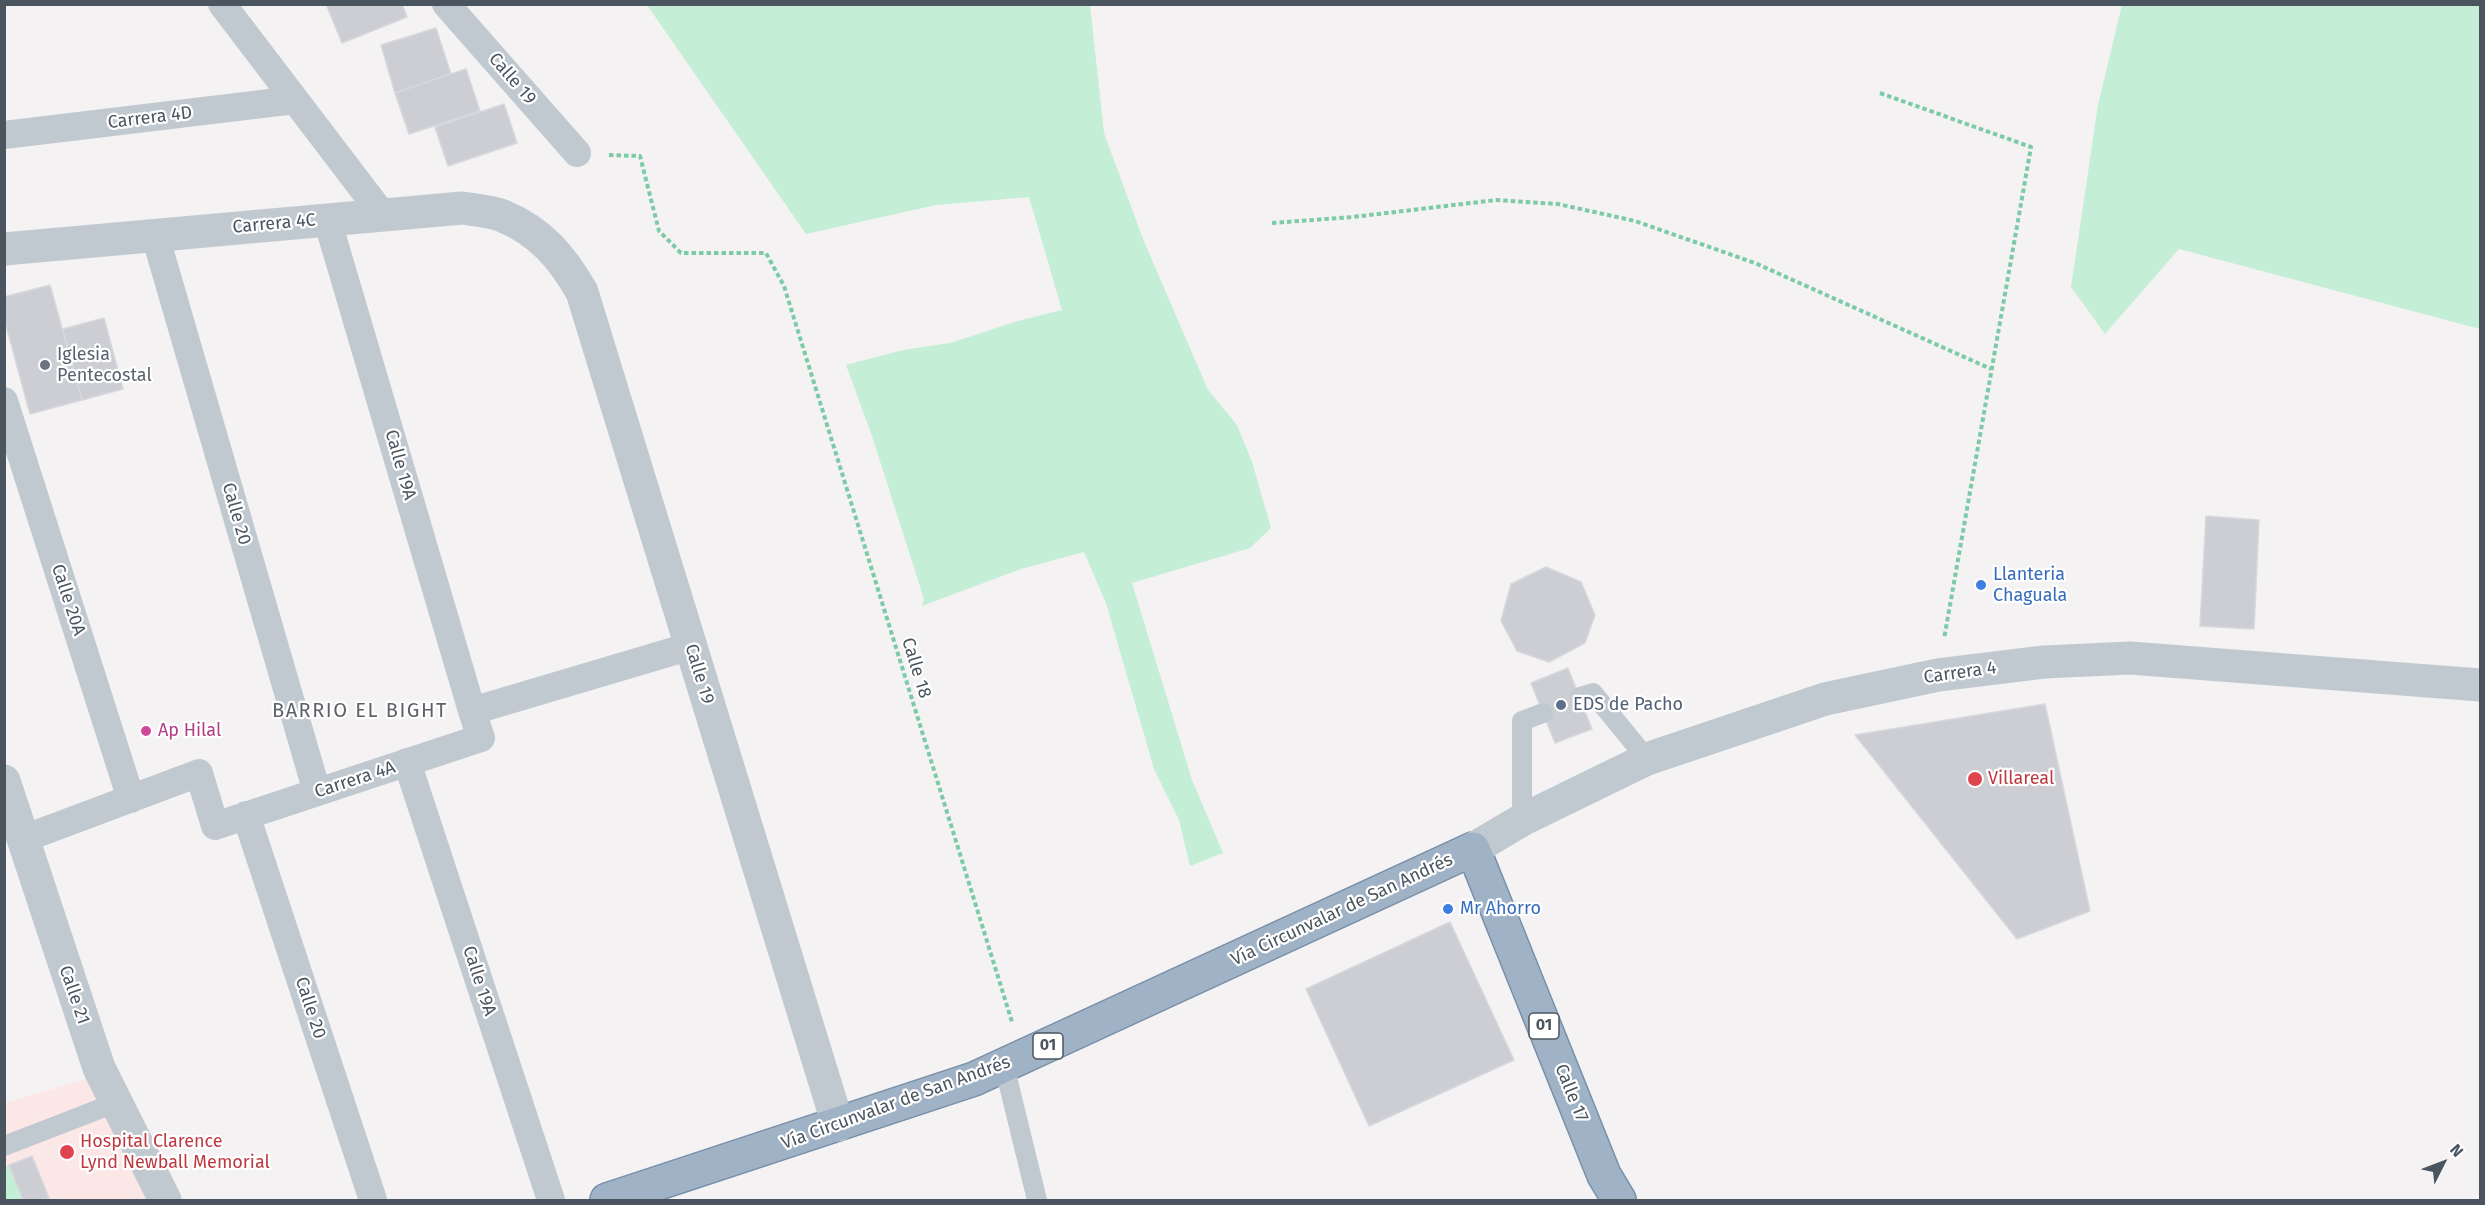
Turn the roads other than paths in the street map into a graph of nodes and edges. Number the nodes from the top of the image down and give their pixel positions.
1 (222, 4) edge
2 (446, 4) edge
3 (295, 100) junction
4 (4, 135) edge
5 (577, 153) road end
6 (382, 214) junction
7 (327, 219) junction
8 (155, 235) junction
9 (538, 235) joint
10 (4, 249) edge
11 (4, 401) edge
12 (691, 646) junction
13 (2481, 685) edge
14 (1580, 698) dead end
15 (472, 711) junction
16 (1543, 713) dead end
17 (1647, 759) junction
18 (407, 762) junction
19 (4, 781) edge
20 (317, 792) junction
21 (131, 799) junction
22 (246, 815) junction
23 (1522, 820) junction
24 (22, 839) junction
25 (1473, 849) junction
26 (1014, 1061) junction
27 (115, 1103) junction
28 (838, 1125) junction
29 (4, 1146) edge
30 (165, 1200) edge
31 (373, 1200) edge
32 (551, 1200) edge
33 (607, 1200) edge
34 (1037, 1200) edge
35 (1619, 1200) edge

1 - 3 street
2 - 5 street, Calle 19
3 - 4 street, Carrera 4D
3 - 6 street
6 - 7 street, Carrera 4C
6 - 9 street, Carrera 4C
7 - 8 street, Carrera 4C
7 - 15 street, Calle 19A
8 - 10 street, Carrera 4C
8 - 20 street, Calle 20
9 - 12 street, Calle 19
11 - 21 street, Calle 20A
12 - 15 street
12 - 28 street, Calle 19
13 - 17 street, Carrera 4
14 - 17 lane
15 - 18 street, Carrera 4A
16 - 23 lane
17 - 23 street, Carrera 4
18 - 20 street, Carrera 4A
18 - 32 street, Calle 19A
19 - 24 street, Calle 21
20 - 22 street, Carrera 4A
21 - 22 street, Carrera 4A
21 - 24 street, Carrera 4A
22 - 31 street, Calle 20
23 - 25 street, Carrera 4
24 - 27 street, Calle 21
25 - 26 highway, Vía Circunvalar de San Andrés / 01
25 - 35 highway, Calle 17 / 01
26 - 28 highway, Vía Circunvalar de San Andrés / 01
26 - 34 lane
27 - 29 lane
27 - 30 street, Calle 21
28 - 33 highway, Vía Circunvalar de San Andrés / 01

